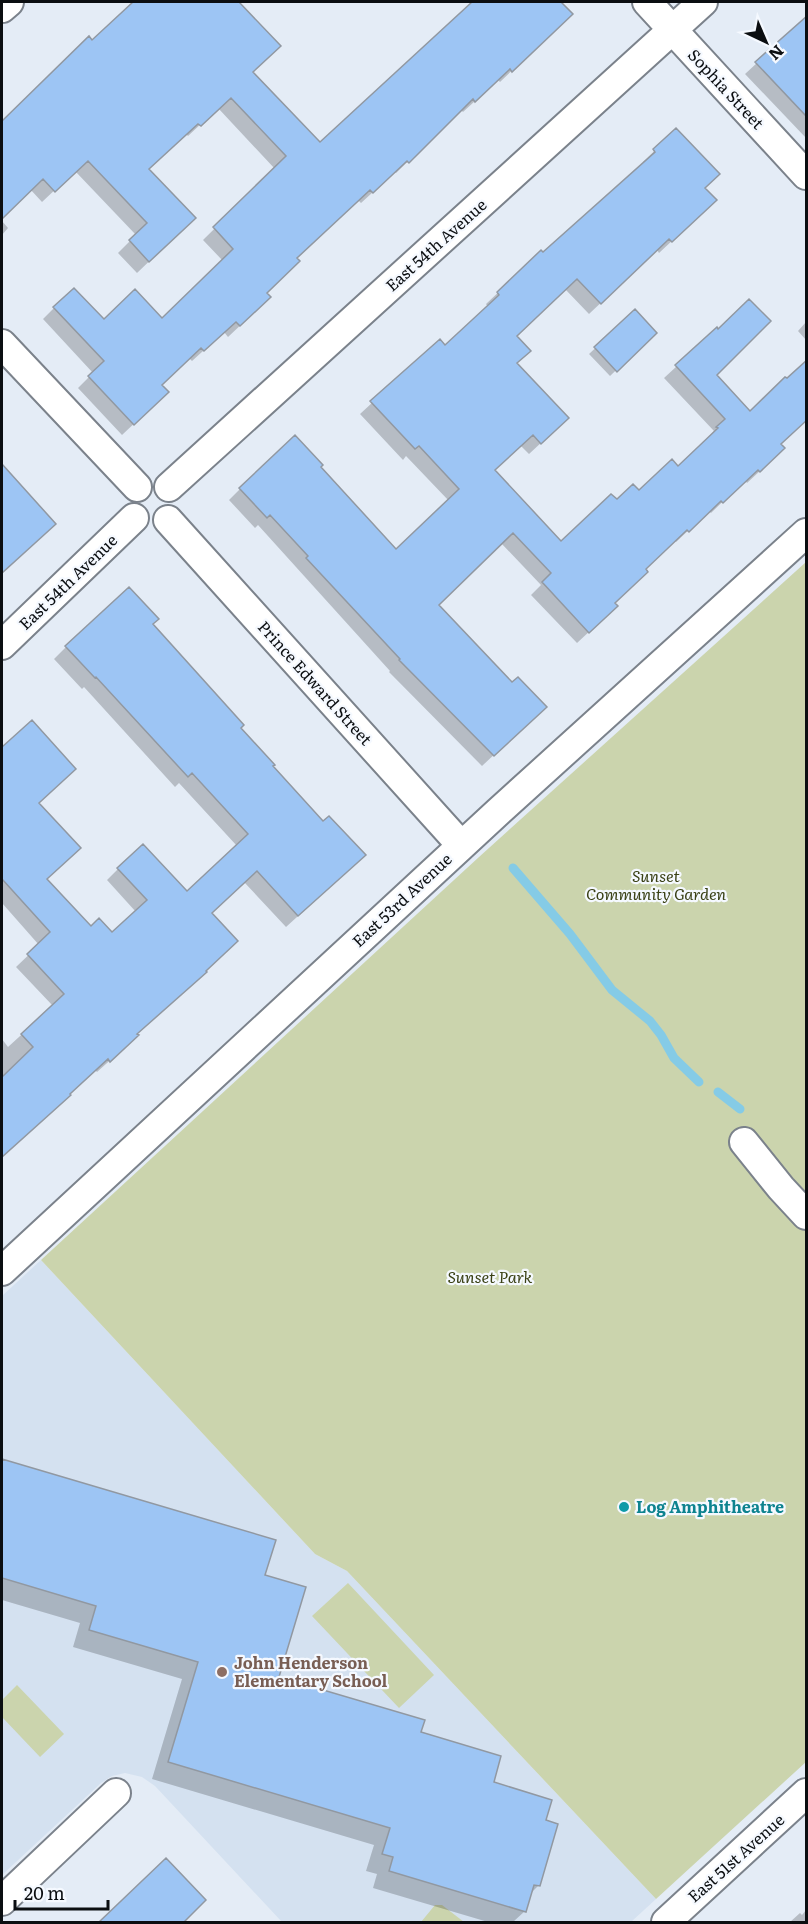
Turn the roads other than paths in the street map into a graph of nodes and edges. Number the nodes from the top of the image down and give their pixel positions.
1 (9, 2) edge
2 (647, 2) edge
3 (703, 2) edge
4 (2, 8) edge
5 (672, 30) junction
6 (807, 175) edge
7 (2, 344) edge
8 (137, 487) junction
9 (169, 487) junction
10 (135, 518) junction
11 (168, 520) junction
12 (807, 533) edge
13 (2, 645) edge
14 (461, 846) junction
15 (744, 1142) dead end
16 (807, 1215) edge
17 (2, 1271) edge
18 (116, 1793) dead end
19 (807, 1793) edge
20 (2, 1900) edge
21 (666, 1923) edge

1 - 4 street
2 - 5 street, Sophia Street
3 - 5 street, East 54th Avenue
5 - 6 street, Sophia Street
5 - 9 street, East 54th Avenue
7 - 8 street
8 - 9 street
8 - 10 street
9 - 11 street
10 - 11 street
10 - 13 street, East 54th Avenue
11 - 14 street, Prince Edward Street
12 - 14 street, East 53rd Avenue
14 - 17 street, East 53rd Avenue
15 - 16 street
18 - 20 street
19 - 21 street, East 51st Avenue

